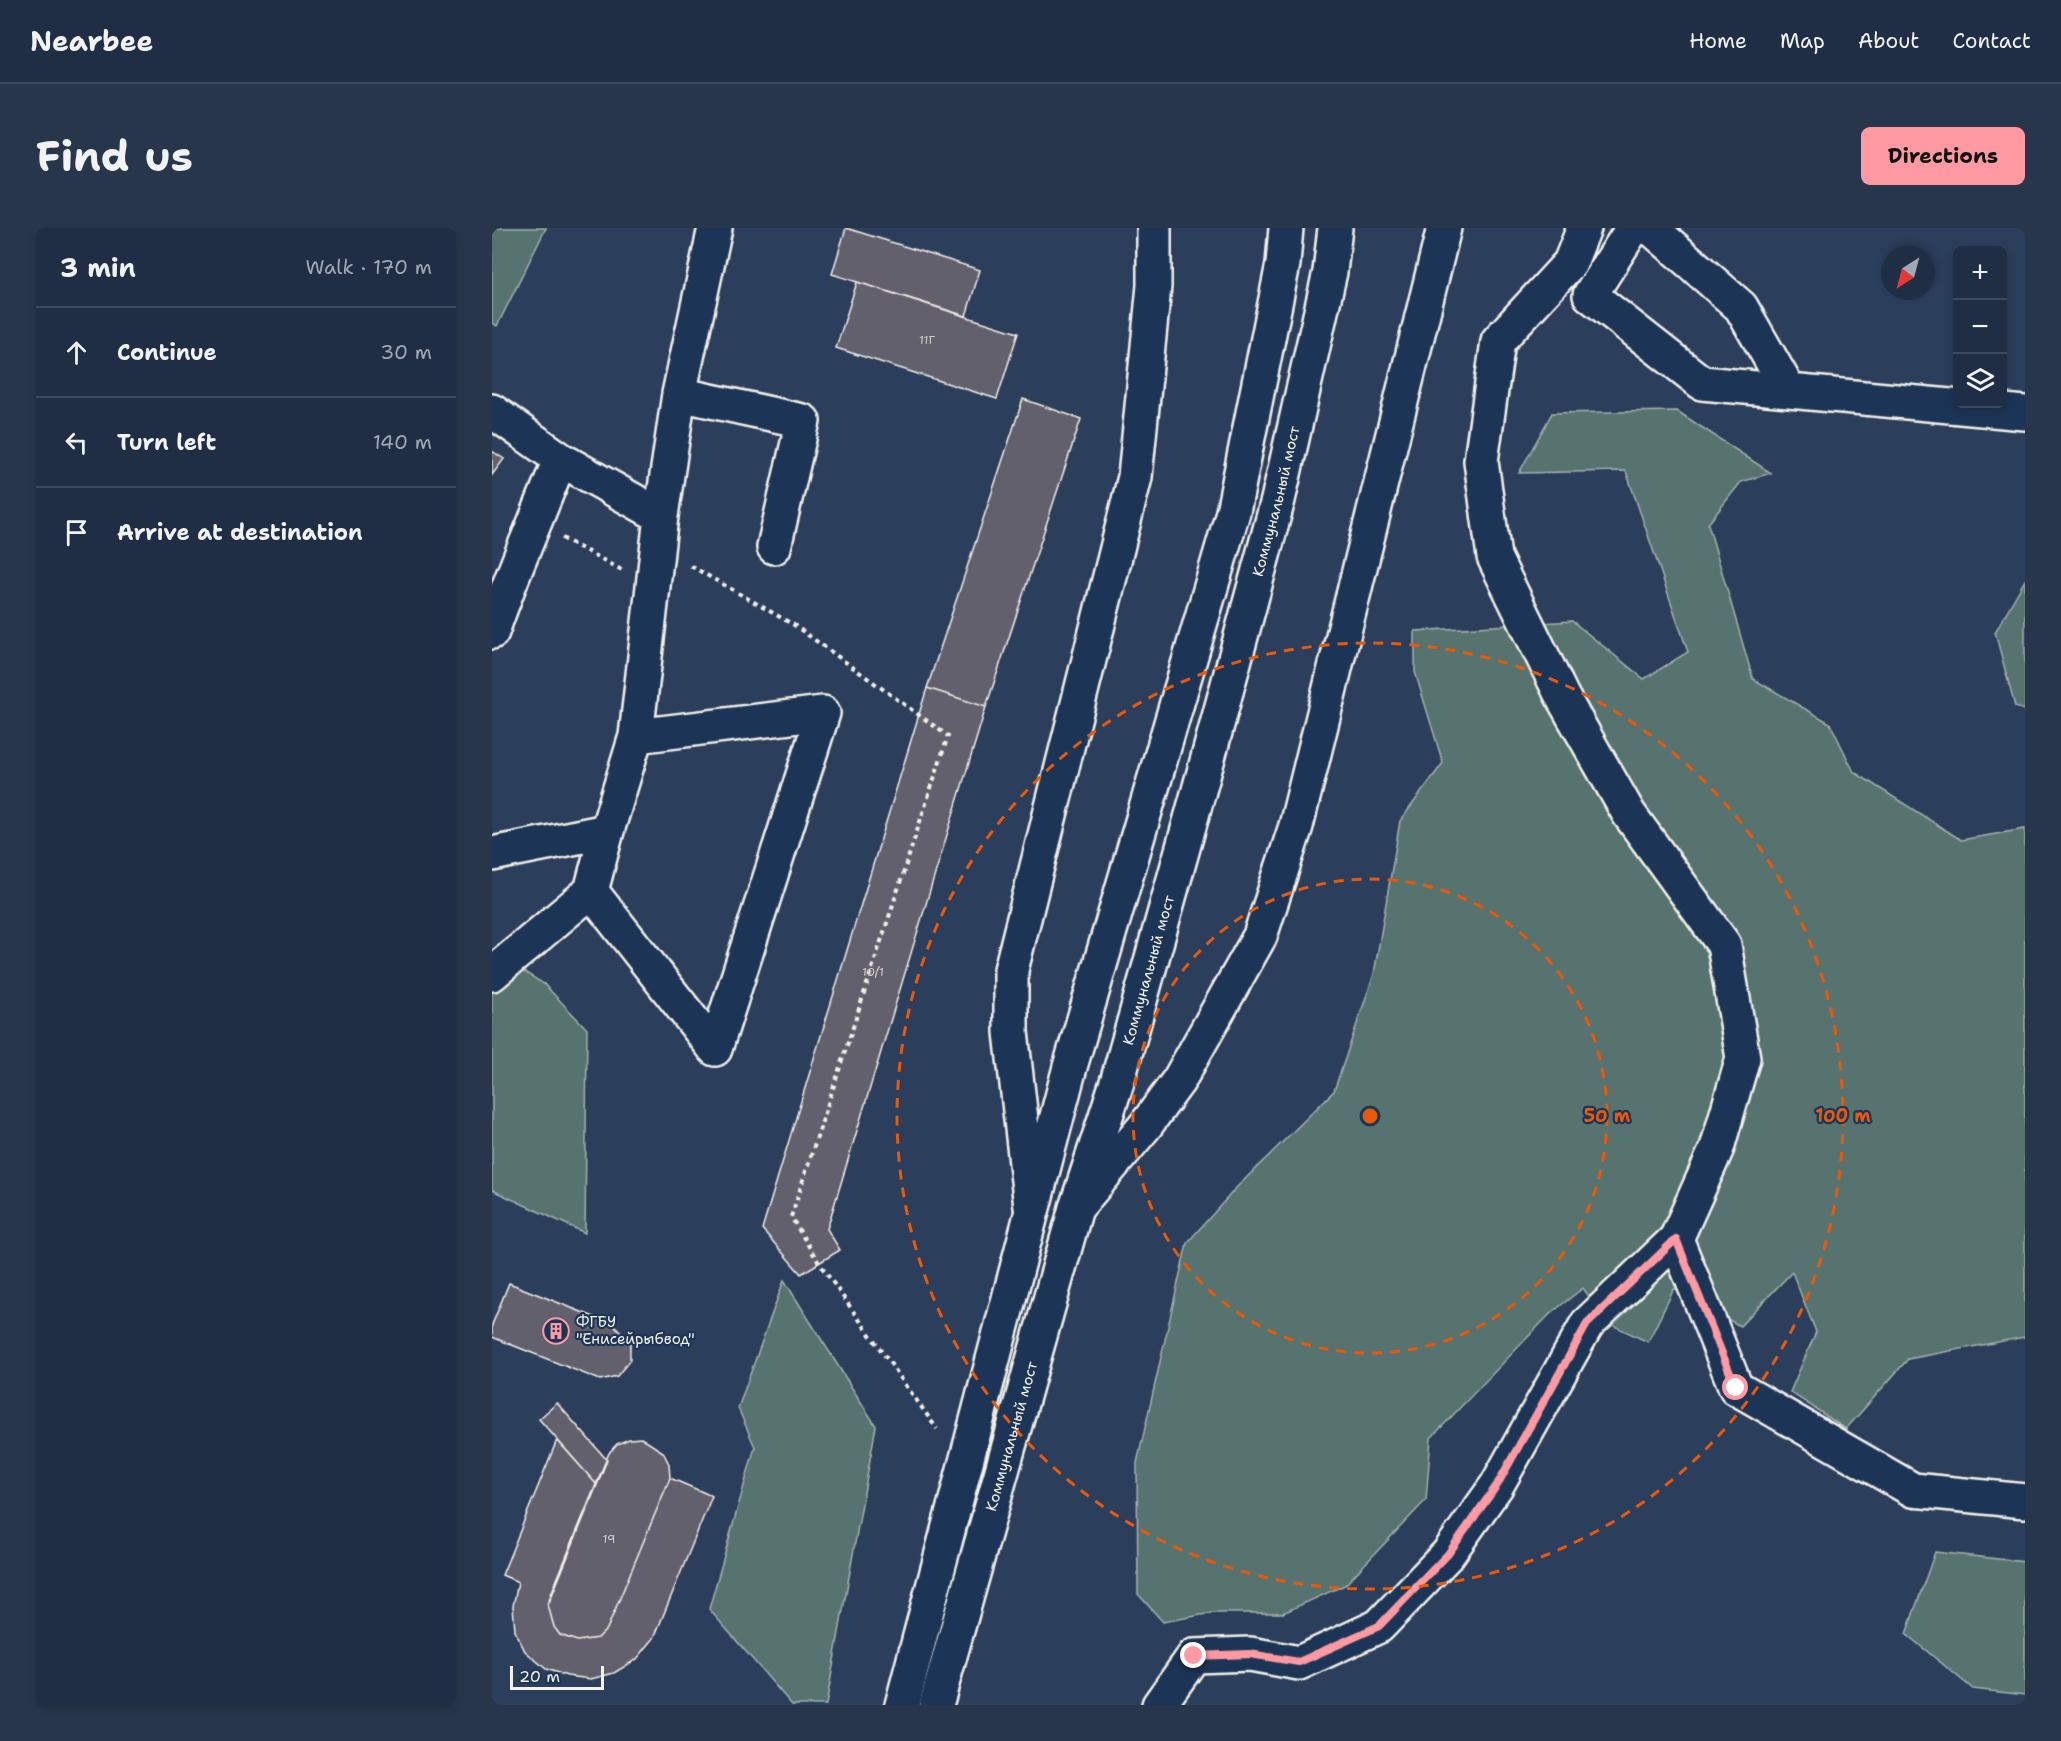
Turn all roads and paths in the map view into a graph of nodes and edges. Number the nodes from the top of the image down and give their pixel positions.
1 (715, 228) edge
2 (1154, 228) edge
3 (1286, 228) edge
4 (1335, 228) edge
5 (1444, 228) edge
6 (1584, 228) edge
7 (1633, 228) edge
8 (1651, 228) edge
9 (1789, 391) junction
10 (679, 394) junction
11 (492, 411) edge
12 (2025, 413) edge
13 (560, 459) junction
14 (661, 516) junction
15 (774, 547) dead end
16 (691, 566) dead end
17 (492, 632) edge
18 (636, 736) junction
19 (607, 831) junction
20 (492, 854) edge
21 (591, 891) junction
22 (492, 974) edge
23 (1031, 1208) junction
24 (1077, 1208) junction
25 (1676, 1239) junction
26 (937, 1429) dead end
27 (2025, 1501) edge
28 (940, 1691) edge
29 (902, 1705) edge
30 (1158, 1705) edge

1 - 10 main road
2 - 23 main road
3 - 23 main road
4 - 24 main road, Коммунальный мост
5 - 24 main road
6 - 25 main road
7 - 9 main road
8 - 9 main road
9 - 12 main road
10 - 14 main road
10 - 15 main road
11 - 13 main road
13 - 14 main road
13 - 17 main road
14 - 18 main road
16 - 26 path
18 - 19 main road
18 - 21 main road
19 - 20 main road
19 - 21 main road
21 - 22 main road
23 - 29 main road
24 - 28 main road, Коммунальный мост
25 - 27 main road
25 - 30 main road

